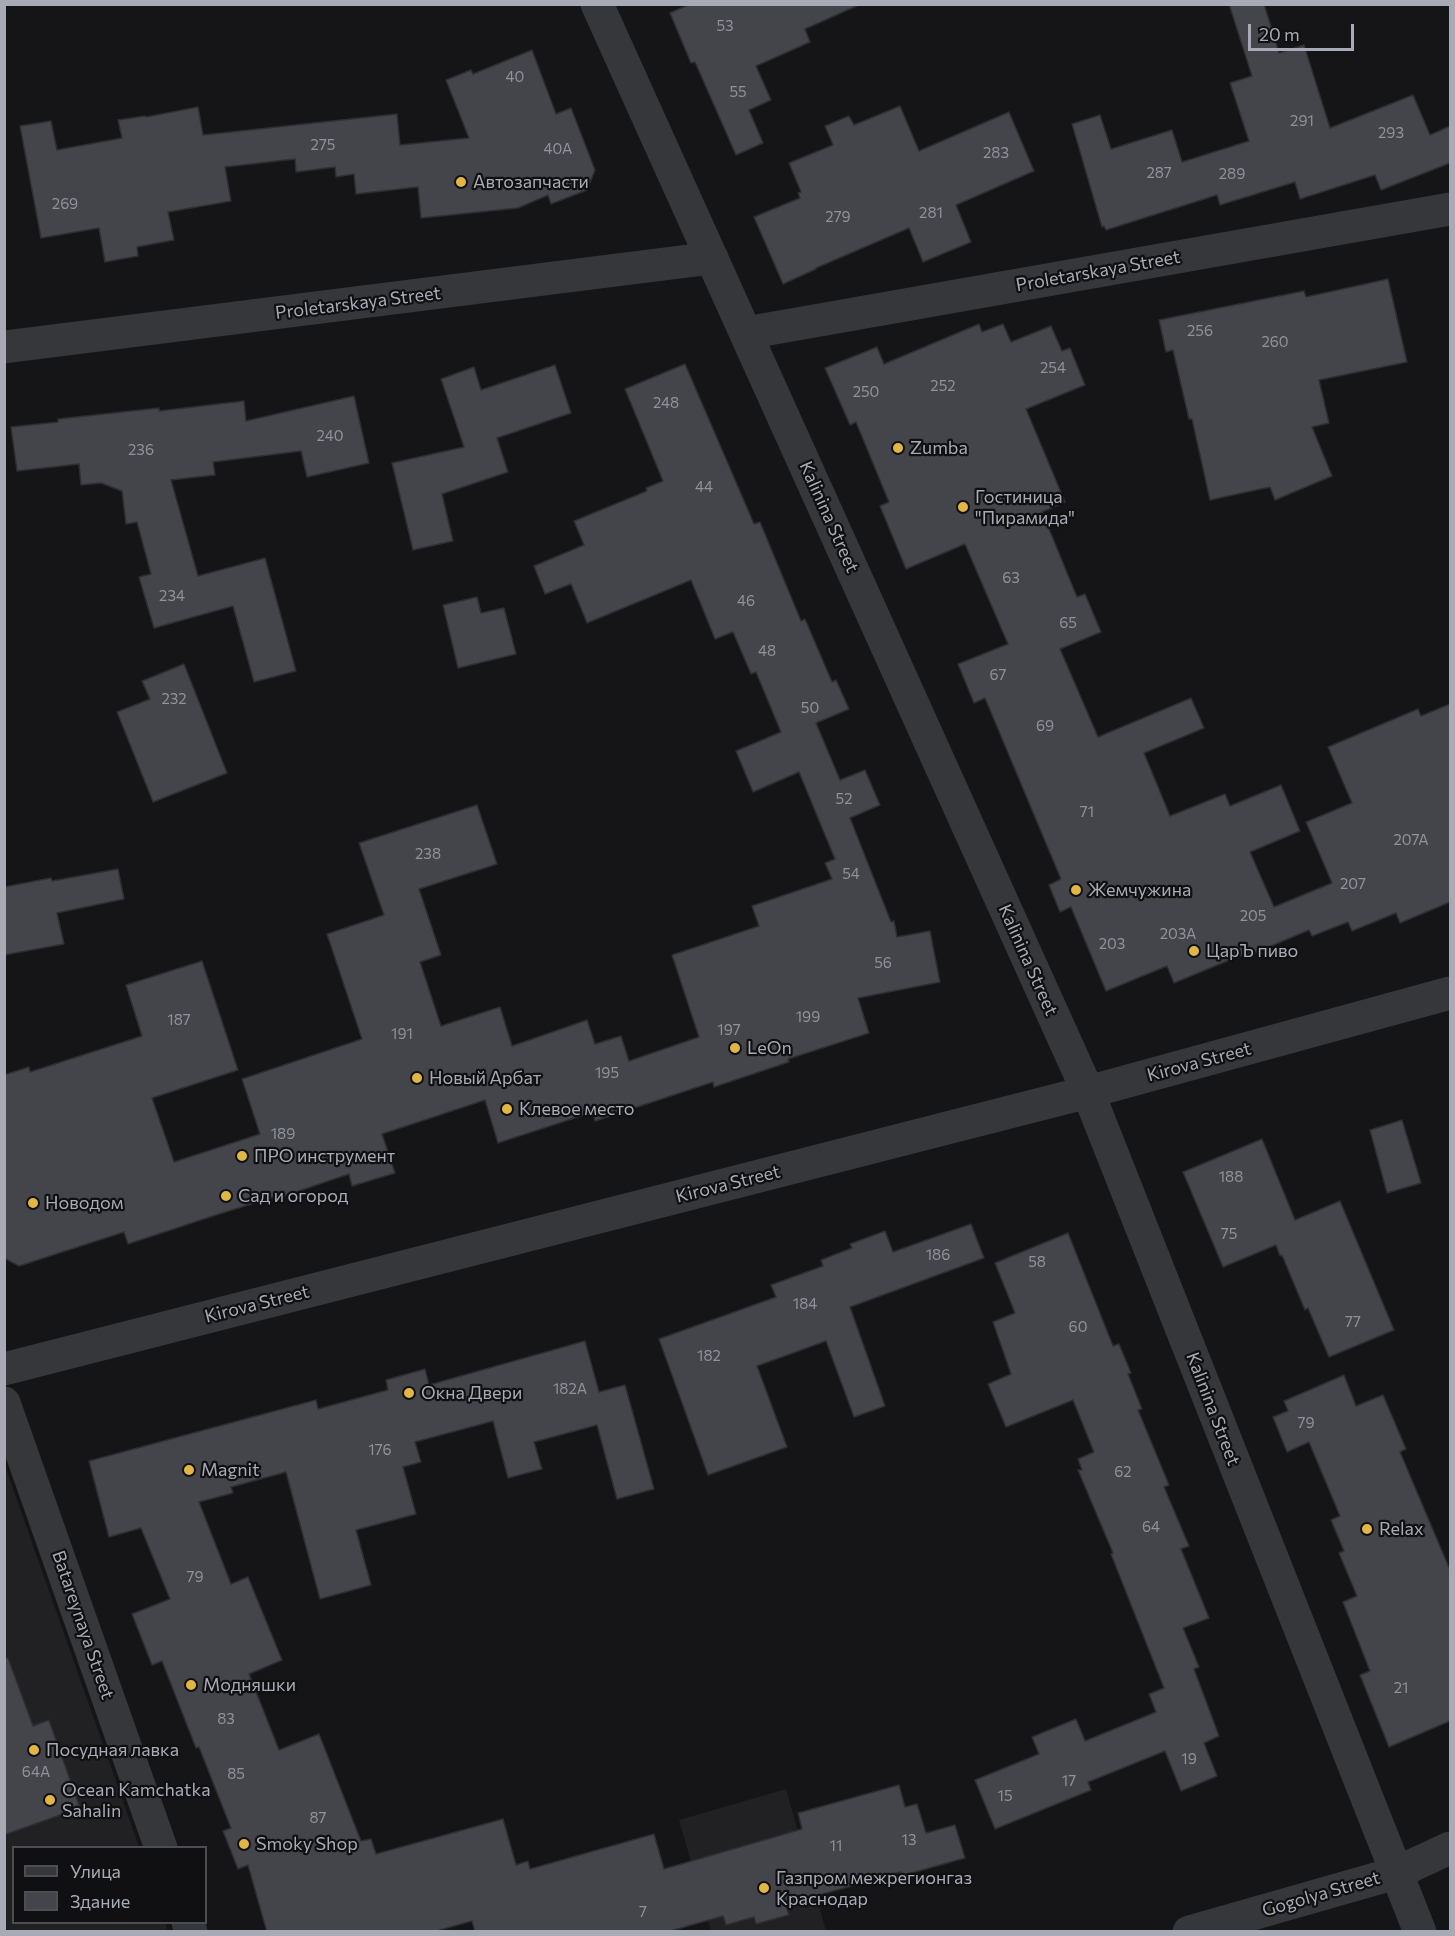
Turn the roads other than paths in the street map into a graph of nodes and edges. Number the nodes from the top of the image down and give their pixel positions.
1 (597, 4) edge
2 (1450, 210) edge
3 (712, 258) junction
4 (746, 333) junction
5 (4, 347) edge
6 (1450, 993) edge
7 (1088, 1092) junction
8 (4, 1369) edge
9 (4, 1403) edge
10 (160, 1846) edge
11 (1450, 1848) edge
12 (1396, 1873) junction
13 (1189, 1932) edge
14 (1420, 1932) edge

1 - 3 street, Kalinina Street
2 - 4 street, Proletarskaya Street
3 - 4 street, Kalinina Street
3 - 5 street, Proletarskaya Street
4 - 7 street, Kalinina Street
6 - 7 street, Kirova Street
7 - 8 street, Kirova Street
7 - 12 street, Kalinina Street
9 - 10 street, Batareynaya Street
11 - 12 street, Gogolya Street
12 - 13 street, Gogolya Street
12 - 14 street, Kalinina Street

